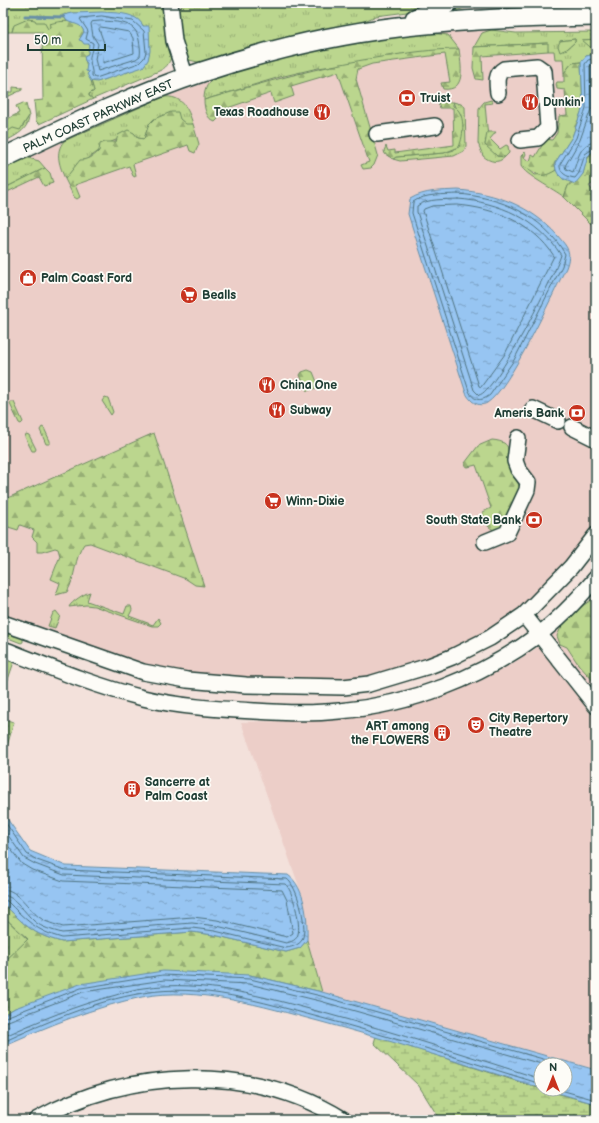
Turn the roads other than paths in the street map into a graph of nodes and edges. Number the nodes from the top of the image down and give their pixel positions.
1 (170, 3) edge
2 (448, 3) edge
3 (596, 16) edge
4 (397, 27) junction
5 (186, 78) junction
6 (498, 93) dead end
7 (435, 126) dead end
8 (377, 134) dead end
9 (520, 140) dead end
10 (3, 158) edge
11 (533, 409) dead end
12 (518, 438) dead end
13 (596, 439) edge
14 (596, 536) edge
15 (485, 542) dead end
16 (596, 578) edge
17 (524, 615) junction
18 (3, 623) edge
19 (539, 634) junction
20 (3, 649) edge
21 (596, 706) edge
22 (36, 1120) edge
23 (344, 1120) edge

1 - 5 street
2 - 4 main road
3 - 4 main road, PALM COAST PARKWAY EAST
4 - 5 main road, PALM COAST PARKWAY EAST
5 - 10 main road, PALM COAST PARKWAY EAST
6 - 9 street
7 - 8 street
11 - 13 street
12 - 15 street
14 - 17 street
16 - 19 street
17 - 18 street
17 - 19 street
19 - 20 street
19 - 21 street
22 - 23 street

